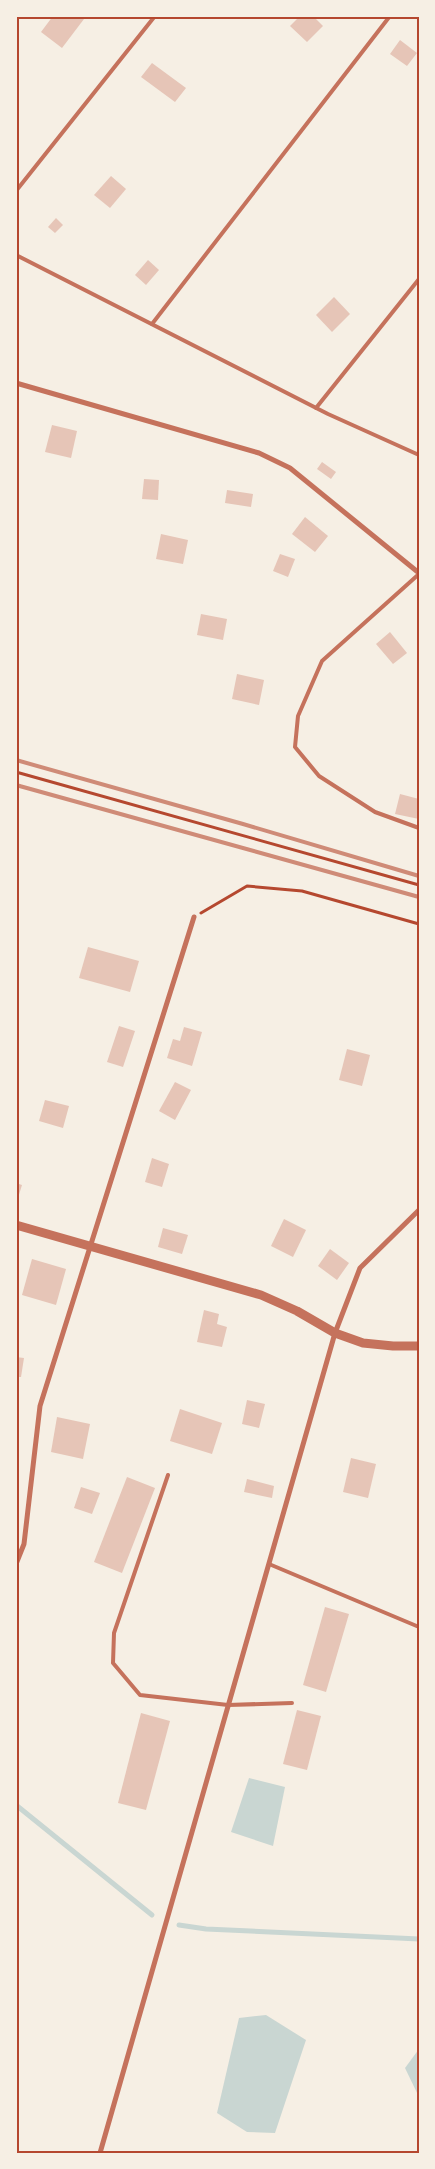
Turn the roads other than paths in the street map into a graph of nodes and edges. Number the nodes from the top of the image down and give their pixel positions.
1 (155, 16) edge
2 (390, 16) edge
3 (16, 191) edge
4 (16, 255) edge
5 (419, 279) edge
6 (152, 324) junction
7 (16, 382) edge
8 (316, 408) junction
9 (419, 455) edge
10 (419, 574) edge
11 (419, 828) edge
12 (194, 917) road end
13 (419, 1210) edge
14 (16, 1225) edge
15 (89, 1246) junction
16 (335, 1333) junction
17 (419, 1346) edge
18 (168, 1475) dead end
19 (16, 1564) edge
20 (269, 1564) junction
21 (419, 1627) edge
22 (292, 1703) dead end
23 (228, 1705) junction
24 (100, 2153) edge

1 - 3 lane
2 - 6 lane
4 - 6 lane
5 - 8 lane
6 - 8 lane
7 - 10 street
8 - 9 lane
10 - 11 lane
12 - 15 street
13 - 16 street
14 - 15 street
15 - 16 street
15 - 19 street
16 - 17 street
16 - 20 street
18 - 23 lane
20 - 21 lane
20 - 23 street
22 - 23 lane
23 - 24 street

